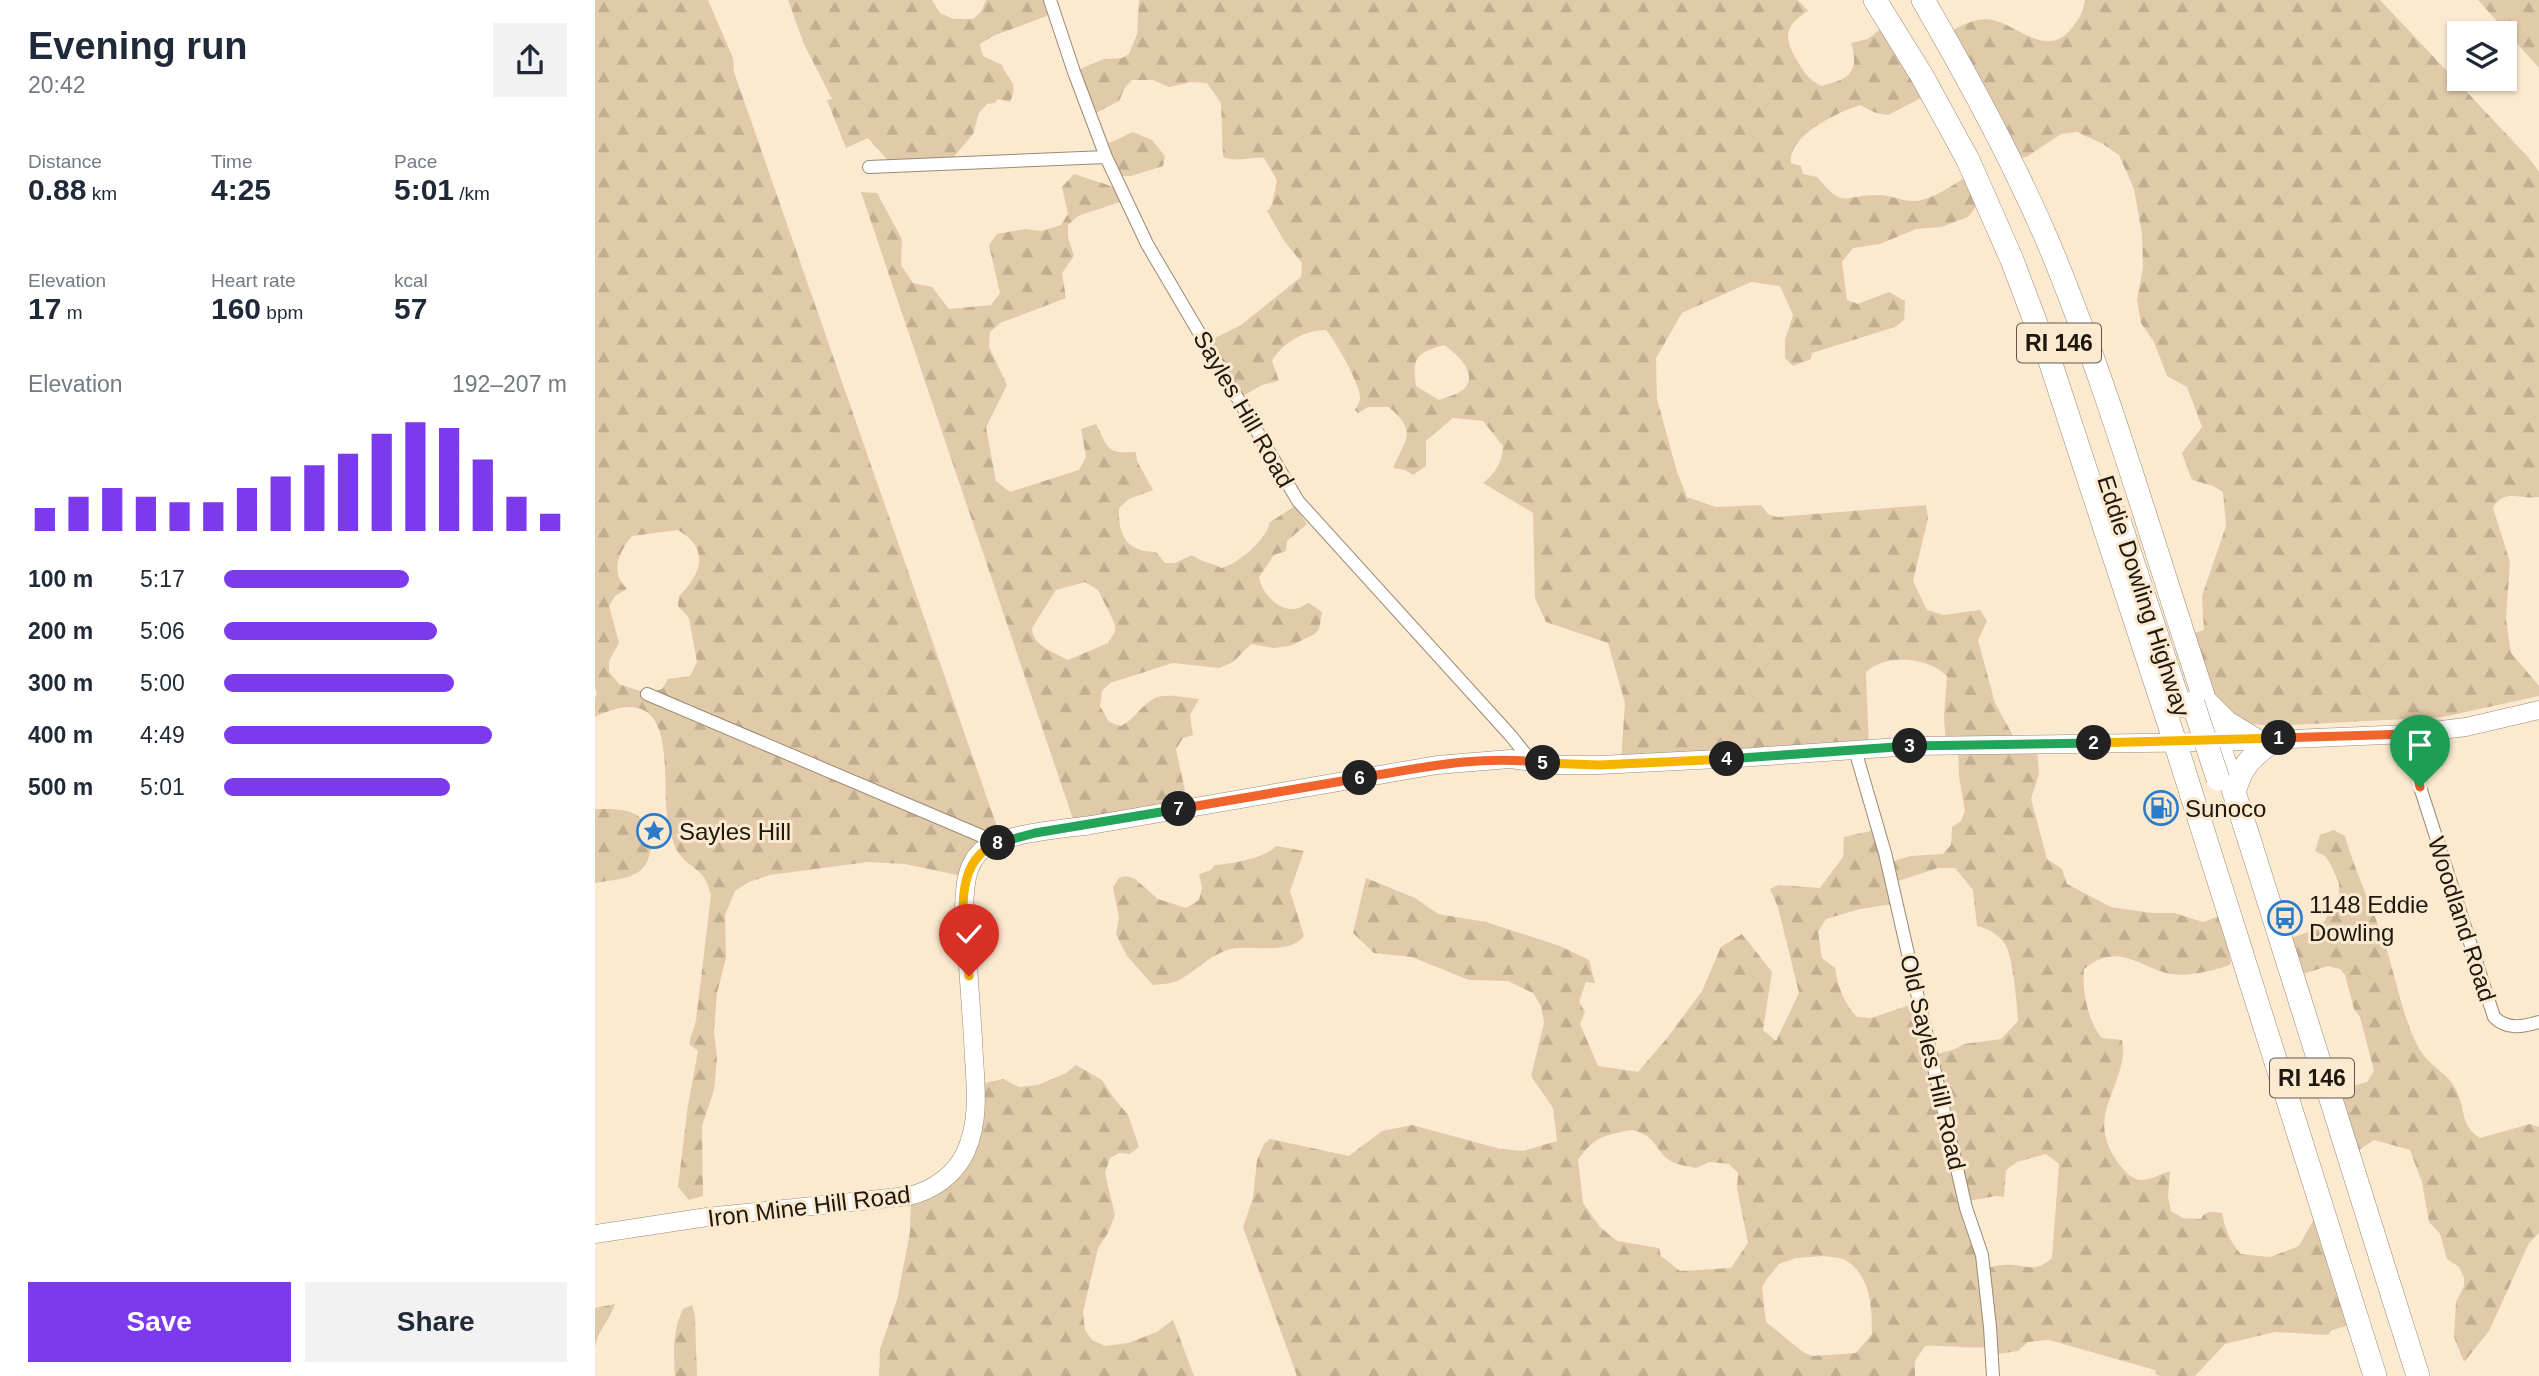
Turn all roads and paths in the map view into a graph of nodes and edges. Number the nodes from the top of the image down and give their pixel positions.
1 (1050, 0) edge
2 (1875, 0) edge
3 (1890, 0) edge
4 (1909, 0) edge
5 (1923, 0) edge
6 (1106, 157) junction
7 (869, 167) dead end
8 (647, 694) dead end
9 (2193, 704) junction
10 (2539, 710) edge
11 (2408, 734) junction
12 (2265, 738) junction
13 (2218, 741) junction
14 (2175, 742) junction
15 (1855, 750) junction
16 (1531, 761) junction
17 (2219, 785) junction
18 (998, 843) junction
19 (2539, 1022) edge
20 (595, 1234) edge
21 (1993, 1376) edge
22 (2375, 1376) edge
23 (2388, 1376) edge
24 (2405, 1376) edge
25 (2418, 1376) edge

1 - 6 street, Sayles Hill Road
2 - 14 highway
3 - 9 highway, Eddie Dowling Highway / RI 146
4 - 9 highway, Eddie Dowling Highway / RI 146
5 - 9 highway
6 - 7 street
6 - 16 street, Sayles Hill Road
8 - 18 street
9 - 12 highway
9 - 13 highway
9 - 17 highway, Eddie Dowling Highway / RI 146, bridge
10 - 11 street
11 - 12 street
11 - 19 street, Woodland Road
12 - 13 street
12 - 17 highway
13 - 14 street
13 - 17 highway
14 - 15 street, Iron Mine Hill Road
14 - 22 highway
15 - 16 street, Iron Mine Hill Road
15 - 21 street, Old Sayles Hill Road
16 - 18 street, Iron Mine Hill Road
17 - 23 highway, Eddie Dowling Highway / RI 146
17 - 24 highway, Eddie Dowling Highway / RI 146
17 - 25 highway
18 - 20 street, Iron Mine Hill Road

